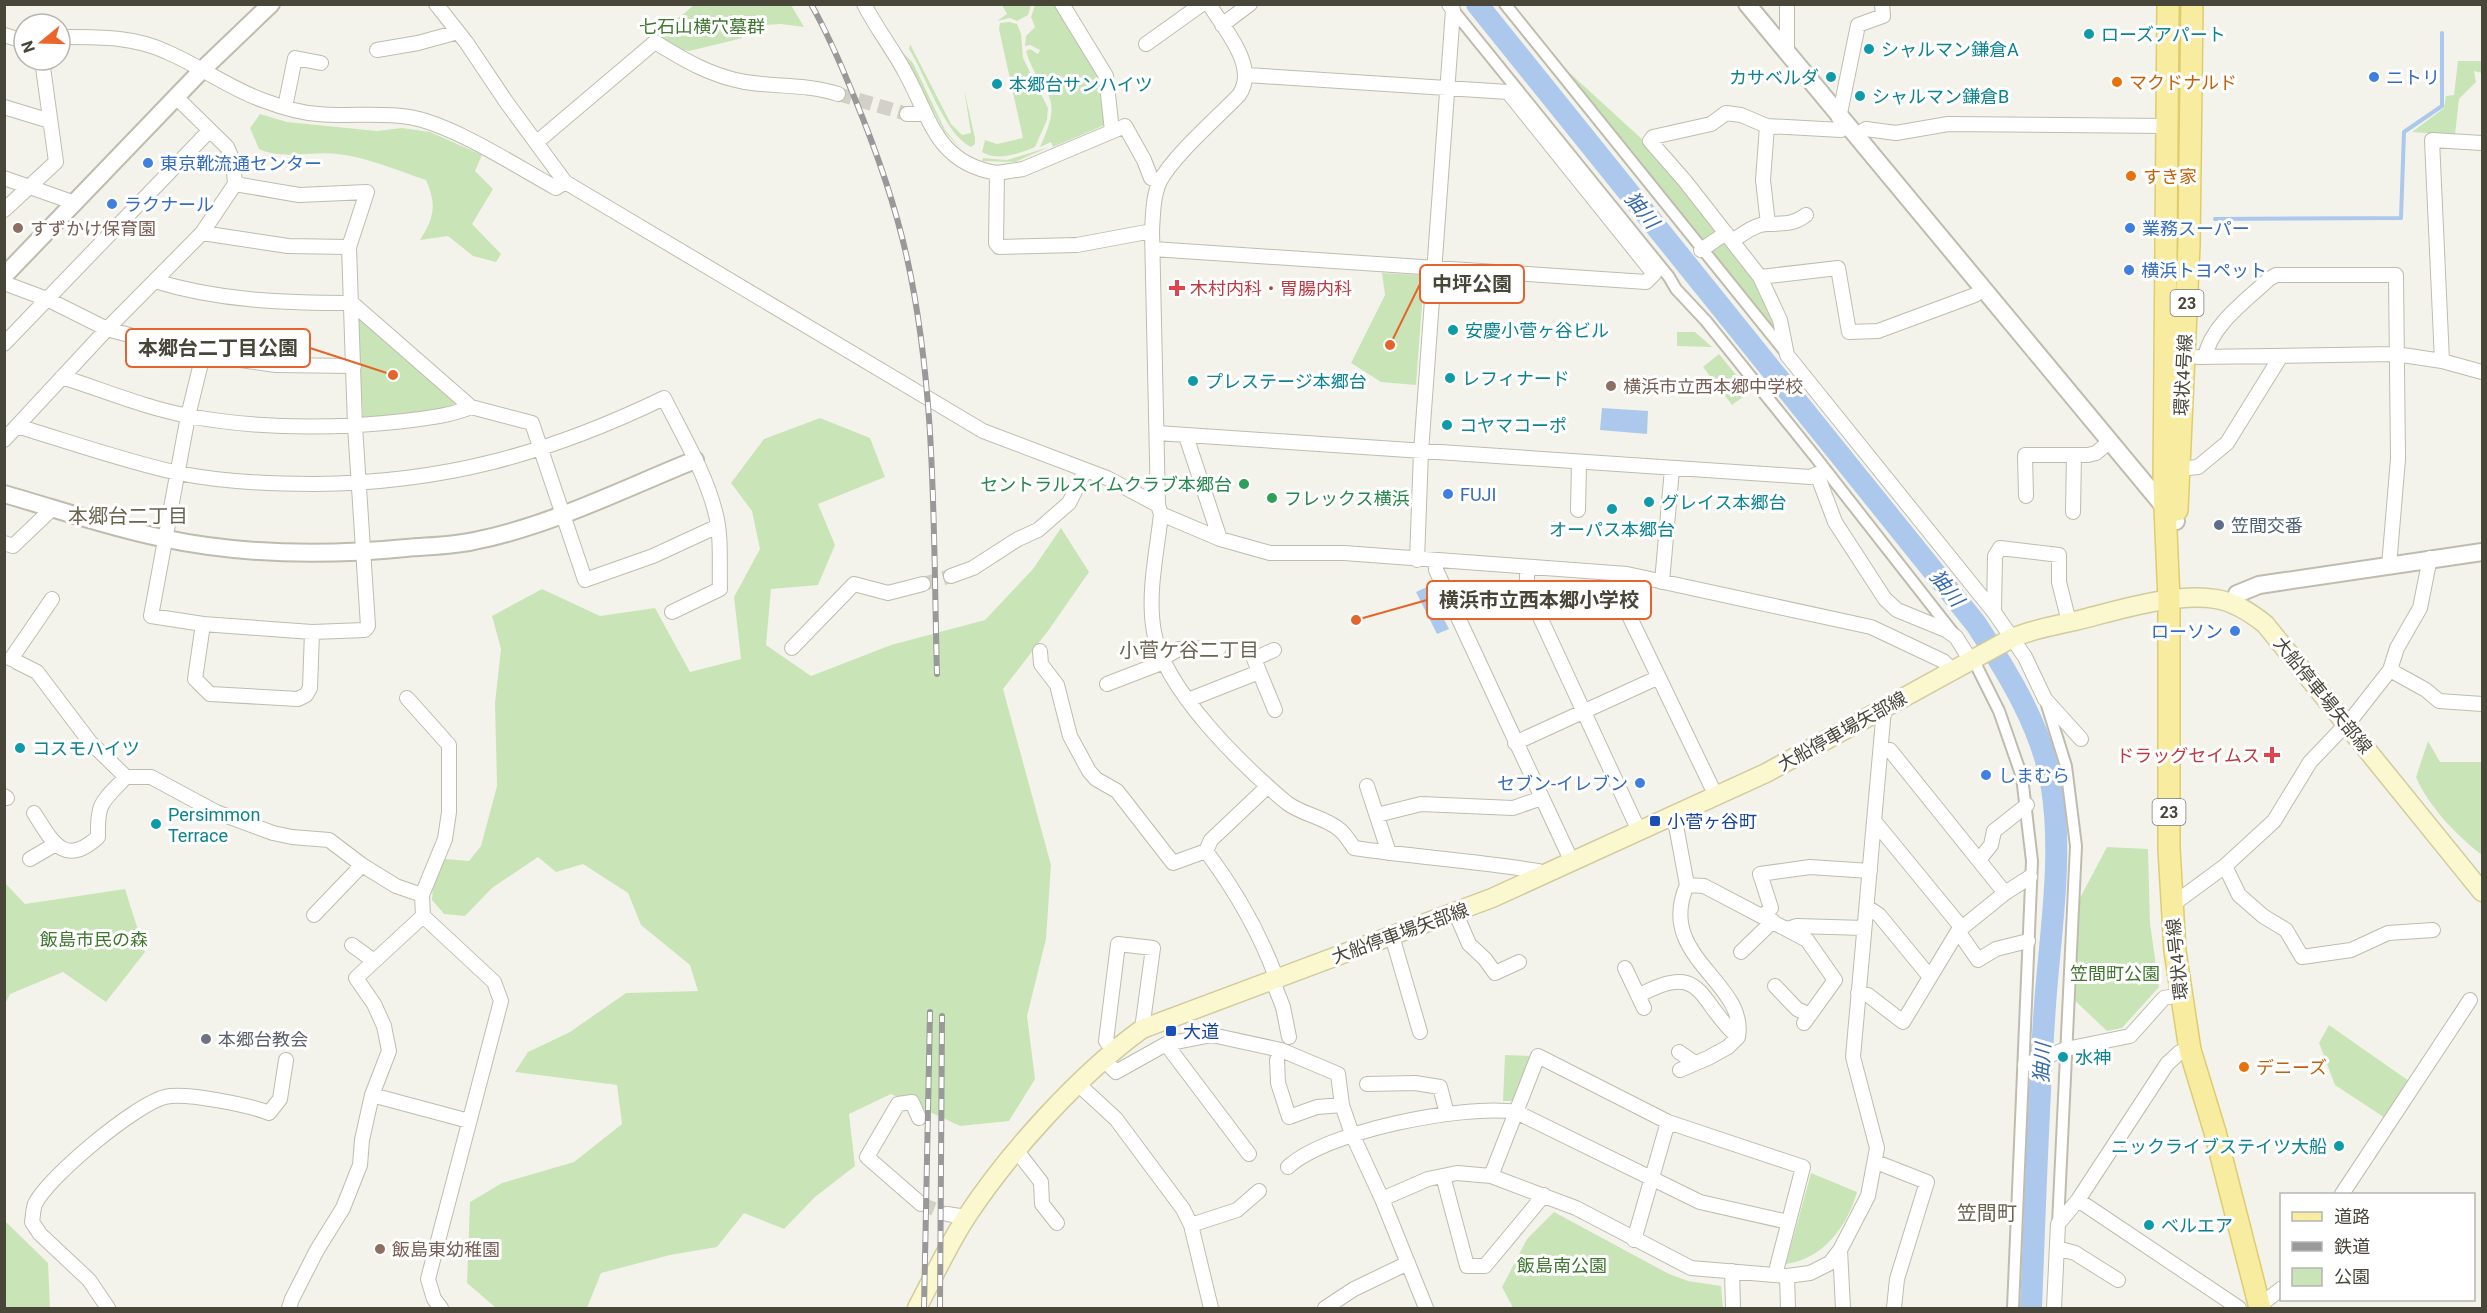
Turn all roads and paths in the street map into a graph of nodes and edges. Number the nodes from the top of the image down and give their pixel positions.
1 (271, 4) edge
2 (436, 4) edge
3 (864, 4) edge
4 (1062, 4) edge
5 (1202, 4) edge
6 (1209, 4) edge
7 (1250, 4) edge
8 (1505, 4) edge
9 (1747, 4) edge
10 (1787, 4) edge
11 (1882, 4) edge
12 (2168, 4) edge
13 (2192, 4) edge
14 (1451, 7) edge
15 (1222, 25) junction
16 (458, 32) junction
17 (72, 37) edge
18 (1146, 44) dead end
19 (377, 50) dead end
20 (1787, 53) junction
21 (321, 63) dead end
22 (201, 71) junction
23 (44, 72) edge
24 (1247, 75) junction
25 (1447, 88) junction
26 (838, 94) tunnel mouth
27 (177, 98) junction
28 (4, 107) edge
29 (285, 107) junction
30 (907, 114) tunnel mouth
31 (925, 114) junction
32 (50, 121) junction
33 (1767, 126) junction
34 (1847, 126) junction
35 (2167, 126) junction
36 (210, 130) junction
37 (1112, 131) junction
38 (537, 142) junction
39 (2482, 143) edge
40 (997, 173) junction
41 (4, 178) edge
42 (565, 182) junction
43 (1160, 182) junction
44 (235, 184) junction
45 (28, 186) junction
46 (75, 202) junction
47 (4, 210) edge
48 (1806, 215) dead end
49 (1768, 224) junction
50 (1152, 231) junction
51 (202, 233) junction
52 (1729, 237) junction
53 (349, 247) junction
54 (1153, 249) junction
55 (1701, 250) junction
56 (1434, 268) junction
57 (4, 276) edge
58 (1760, 277) junction
59 (155, 280) junction
60 (4, 283) edge
61 (1982, 290) junction
62 (47, 299) junction
63 (352, 303) junction
64 (107, 329) junction
65 (4, 344) edge
66 (2396, 354) junction
67 (203, 355) junction
68 (1787, 355) junction
69 (2281, 356) junction
70 (2194, 357) junction
71 (2442, 361) junction
72 (354, 366) junction
73 (2482, 372) edge
74 (62, 377) junction
75 (471, 407) junction
76 (188, 416) junction
77 (17, 426) junction
78 (355, 426) junction
79 (1157, 433) junction
80 (1186, 436) junction
81 (4, 440) edge
82 (2109, 442) junction
83 (541, 449) junction
84 (1421, 452) junction
85 (2074, 455) junction
86 (695, 460) junction
87 (1579, 463) junction
88 (1672, 469) junction
89 (2179, 469) junction
90 (1085, 471) junction
91 (1820, 472) junction
92 (178, 473) junction
93 (359, 484) junction
94 (4, 494) edge
95 (2026, 496) dead end
96 (53, 508) junction
97 (1159, 509) junction
98 (1578, 510) dead end
99 (2073, 512) dead end
100 (562, 514) junction
101 (2171, 515) junction
102 (718, 526) junction
103 (164, 538) junction
104 (1221, 539) junction
105 (4, 543) edge
106 (363, 552) junction
107 (2482, 552) edge
108 (2430, 558) junction
109 (1417, 560) junction
110 (1436, 561) junction
111 (2389, 566) junction
112 (1527, 567) junction
113 (1614, 573) junction
114 (951, 576) tunnel mouth
115 (1662, 582) junction
116 (923, 584) tunnel mouth
117 (52, 599) dead end
118 (2169, 600) junction
119 (2234, 605) junction
120 (672, 612) dead end
121 (1994, 612) junction
122 (2069, 622) junction
123 (203, 624) junction
124 (312, 632) junction
125 (1956, 637) junction
126 (2010, 639) junction
127 (792, 648) dead end
128 (1219, 648) dead end
129 (1274, 650) dead end
130 (1040, 651) dead end
131 (1164, 660) junction
132 (9, 661) edge
133 (1975, 662) junction
134 (2390, 670) junction
135 (1953, 671) junction
136 (1259, 672) junction
137 (1657, 678) junction
138 (1107, 684) dead end
139 (407, 698) dead end
140 (2045, 699) junction
141 (1188, 700) junction
142 (2482, 704) edge
143 (1884, 709) junction
144 (1275, 710) dead end
145 (1584, 711) junction
146 (2347, 725) junction
147 (2081, 739) dead end
148 (1515, 743) junction
149 (1881, 749) junction
150 (126, 777) junction
151 (1367, 786) dead end
152 (1268, 787) junction
153 (1716, 796) junction
154 (1542, 798) junction
155 (2027, 806) junction
156 (34, 813) dead end
157 (1377, 815) junction
158 (1674, 815) junction
159 (1875, 822) junction
160 (1639, 831) junction
161 (54, 845) junction
162 (1206, 851) junction
163 (1389, 853) junction
164 (30, 859) dead end
165 (1979, 860) junction
166 (1572, 862) junction
167 (362, 865) junction
168 (2225, 866) junction
169 (1869, 871) junction
170 (1543, 875) junction
171 (2030, 877) junction
172 (1687, 885) junction
173 (2482, 892) edge
174 (2005, 893) junction
175 (422, 895) junction
176 (2172, 905) junction
177 (1867, 907) junction
178 (1456, 914) junction
179 (314, 915) dead end
180 (423, 916) junction
181 (1768, 918) junction
182 (1864, 928) junction
183 (1787, 929) junction
184 (1960, 930) junction
185 (2433, 930) dead end
186 (1392, 936) junction
187 (2028, 941) junction
188 (352, 945) dead end
189 (1741, 952) dead end
190 (374, 961) junction
191 (1519, 962) dead end
192 (1625, 968) dead end
193 (1930, 977) junction
194 (1274, 978) junction
195 (1774, 986) dead end
196 (1858, 993) junction
197 (2180, 996) junction
198 (2470, 1000) dead end
199 (1142, 1029) junction
200 (1420, 1032) dead end
201 (1738, 1037) junction
202 (1166, 1044) junction
203 (2066, 1049) junction
204 (1286, 1050) junction
205 (2190, 1050) junction
206 (1679, 1052) dead end
207 (1109, 1055) junction
208 (286, 1060) dead end
209 (1695, 1063) junction
210 (2025, 1065) junction
211 (1680, 1070) dead end
212 (1078, 1084) junction
213 (1367, 1084) dead end
214 (372, 1095) junction
215 (1342, 1105) junction
216 (1516, 1112) junction
217 (1447, 1114) junction
218 (919, 1118) dead end
219 (469, 1120) junction
220 (1668, 1122) junction
221 (1352, 1134) junction
222 (1017, 1151) junction
223 (1249, 1154) dead end
224 (1876, 1162) junction
225 (1288, 1167) dead end
226 (1443, 1176) junction
227 (1491, 1176) junction
228 (1651, 1179) junction
229 (1259, 1191) dead end
230 (2343, 1193) edge
231 (1544, 1195) junction
232 (1382, 1199) junction
233 (2078, 1200) junction
234 (921, 1204) tunnel mouth
235 (947, 1214) tunnel mouth
236 (966, 1217) junction
237 (1788, 1222) junction
238 (1057, 1223) dead end
239 (2058, 1224) junction
240 (1191, 1225) junction
241 (1634, 1240) junction
242 (2057, 1248) junction
243 (1840, 1250) junction
244 (1408, 1263) junction
245 (1732, 1271) junction
246 (1781, 1276) junction
247 (2118, 1280) dead end
248 (2280, 1289) edge
249 (108, 1308) edge
250 (290, 1308) edge
251 (441, 1308) edge
252 (917, 1308) edge
253 (1211, 1308) edge
254 (1325, 1308) edge
255 (1426, 1308) edge
256 (1733, 1308) edge
257 (1788, 1308) edge
258 (1843, 1308) edge
259 (1894, 1308) edge
260 (2013, 1308) edge
261 (2054, 1308) edge
262 (2253, 1308) edge

1 - 22 street
2 - 16 street
3 - 31 street
4 - 37 street
5 - 18 street
6 - 15 street
7 - 15 street
8 - 55 street
9 - 20 street
10 - 20 street
11 - 34 street
12 - 35 main road, 環状4号線 / 23
13 - 70 main road, 環状4号線 / 23
14 - 25 street
14 - 91 street
15 - 24 street
16 - 19 street
16 - 38 street
17 - 22 street
20 - 34 street
21 - 29 street
22 - 27 street
22 - 29 street
23 - 32 street
24 - 25 street
24 - 43 street
25 - 56 street
25 - 56 street
26 - 38 street
27 - 36 street
27 - 46 street
28 - 32 street
29 - 42 street
30 - 31 street
31 - 40 street
32 - 45 street
33 - 34 street
33 - 49 street
33 - 52 street
34 - 35 street
34 - 61 street
35 - 101 main road, 環状4号線 / 23
36 - 44 street
36 - 62 street
37 - 40 street
37 - 43 street
38 - 42 street
39 - 71 street
40 - 50 street
41 - 45 street
42 - 90 street
43 - 50 street
44 - 51 street
44 - 53 street
45 - 46 street
45 - 47 street
46 - 57 street
48 - 49 street
49 - 52 street
50 - 54 street
51 - 53 street
51 - 59 street
52 - 55 street
52 - 58 street
53 - 63 street
54 - 56 street
54 - 79 street
55 - 68 street
56 - 84 street
58 - 61 street
58 - 68 street
59 - 63 street
59 - 64 street
60 - 62 street
61 - 82 street
62 - 64 street
62 - 65 street
63 - 72 street
63 - 75 street
64 - 67 street
64 - 74 street
66 - 69 street
66 - 70 street
66 - 71 street
66 - 111 street
67 - 72 street
67 - 76 street
68 - 121 street
69 - 70 street
69 - 89 street
70 - 89 main road, 環状4号線 / 23
71 - 73 street
72 - 78 street
74 - 76 street
74 - 77 street
75 - 78 street
75 - 83 street
76 - 78 street
76 - 92 street
77 - 81 street
77 - 92 street
78 - 93 street
79 - 80 street
79 - 97 street
80 - 84 street
80 - 104 street
82 - 85 street
82 - 101 street
83 - 86 street
83 - 93 street
83 - 100 street
84 - 87 street
84 - 109 street
85 - 95 street
85 - 99 street
86 - 100 street
86 - 102 street
87 - 88 street
87 - 98 street
88 - 91 street
88 - 115 street
89 - 101 main road, 環状4号線 / 23
90 - 97 street
90 - 114 street
91 - 125 street
91 - 125 street
92 - 93 street
92 - 103 street
93 - 106 street
94 - 96 street
96 - 103 street
96 - 105 street
97 - 104 street
97 - 131 street
100 - 102 street
100 - 106 street
101 - 118 main road, 環状4号線 / 23
102 - 120 street
103 - 106 street
103 - 123 street
104 - 109 street
106 - 124 street
107 - 108 street
108 - 111 street
108 - 134 street
109 - 110 street
110 - 112 street
110 - 148 street
111 - 119 street
112 - 113 street
112 - 145 street
113 - 115 street
113 - 137 street
115 - 135 street
116 - 127 street
117 - 132 street
118 - 119 main road, 大船停車場矢部線
118 - 122 main road, 大船停車場矢部線
118 - 176 main road, 環状4号線 / 23
119 - 146 main road, 大船停車場矢部線
121 - 122 street
121 - 126 street
122 - 126 main road, 大船停車場矢部線
123 - 124 street
123 - 124 street
125 - 133 street
126 - 133 main road, 大船停車場矢部線
126 - 140 street
128 - 131 street
129 - 136 street
130 - 162 street
131 - 138 street
131 - 141 street
132 - 150 street
133 - 135 main road, 大船停車場矢部線
133 - 155 street
134 - 142 street
134 - 146 street
135 - 143 main road, 大船停車場矢部線
136 - 141 street
136 - 144 street
137 - 145 street
137 - 153 street
139 - 175 street
140 - 147 street
140 - 203 street
141 - 152 street
143 - 149 street
143 - 153 main road, 大船停車場矢部線
145 - 148 street
145 - 160 street
146 - 168 street
146 - 173 main road, 大船停車場矢部線
148 - 154 street
149 - 159 street
149 - 165 street
150 - 161 street
150 - 167 street
151 - 157 street
152 - 162 street
152 - 163 street
153 - 158 main road, 大船停車場矢部線
154 - 157 street
154 - 166 street
155 - 165 street
155 - 171 street
156 - 161 street
157 - 163 street
158 - 160 main road, 大船停車場矢部線
158 - 172 street
159 - 169 street
159 - 184 street
160 - 166 main road, 大船停車場矢部線
161 - 164 street
162 - 194 street
163 - 170 street
165 - 174 street
166 - 170 main road, 大船停車場矢部線
167 - 175 street
167 - 179 street
168 - 176 street
168 - 185 street
169 - 177 street
169 - 181 street
170 - 178 main road, 大船停車場矢部線
171 - 174 street
171 - 187 street
172 - 181 street
172 - 201 street
174 - 184 street
175 - 180 street
176 - 197 main road, 環状4号線 / 23
177 - 182 street
177 - 193 street
178 - 186 main road, 大船停車場矢部線
178 - 191 street
180 - 190 street
180 - 219 street
181 - 183 street
181 - 189 street
182 - 183 street
182 - 196 street
183 - 195 street
184 - 187 street
184 - 193 street
186 - 194 main road, 大船停車場矢部線
186 - 200 street
187 - 210 street
188 - 190 street
190 - 214 street
192 - 201 street
193 - 196 street
194 - 199 main road, 大船停車場矢部線
194 - 204 street
196 - 224 street
197 - 203 street
197 - 205 main road, 環状4号線 / 23
198 - 230 street
199 - 207 main road, 大船停車場矢部線
199 - 207 street
201 - 209 street
202 - 204 street
202 - 207 street
202 - 223 street
203 - 210 street
203 - 239 street
204 - 215 street
204 - 215 street
205 - 233 street
205 - 262 main road, 環状4号線 / 23
206 - 209 street
207 - 212 main road, 大船停車場矢部線
208 - 249 street
209 - 211 street
210 - 260 street
212 - 222 main road, 大船停車場矢部線
212 - 240 street
213 - 217 street
214 - 219 street
214 - 250 street
215 - 221 street
216 - 217 street
216 - 220 street
216 - 227 street
216 - 228 street
217 - 221 street
218 - 234 street
219 - 251 street
220 - 228 street
220 - 237 street
221 - 225 street
221 - 232 street
222 - 236 main road, 大船停車場矢部線
222 - 238 street
224 - 243 street
224 - 259 street
226 - 227 street
226 - 231 street
226 - 232 street
227 - 231 street
228 - 237 street
228 - 241 street
229 - 240 street
231 - 241 street
232 - 244 street
233 - 239 street
233 - 262 street
235 - 236 street
236 - 252 main road, 大船停車場矢部線
237 - 246 street
239 - 242 street
240 - 253 street
241 - 245 street
242 - 247 street
242 - 261 street
243 - 246 street
243 - 258 street
244 - 254 street
244 - 255 street
245 - 246 street
245 - 256 street
246 - 257 street
248 - 262 street

